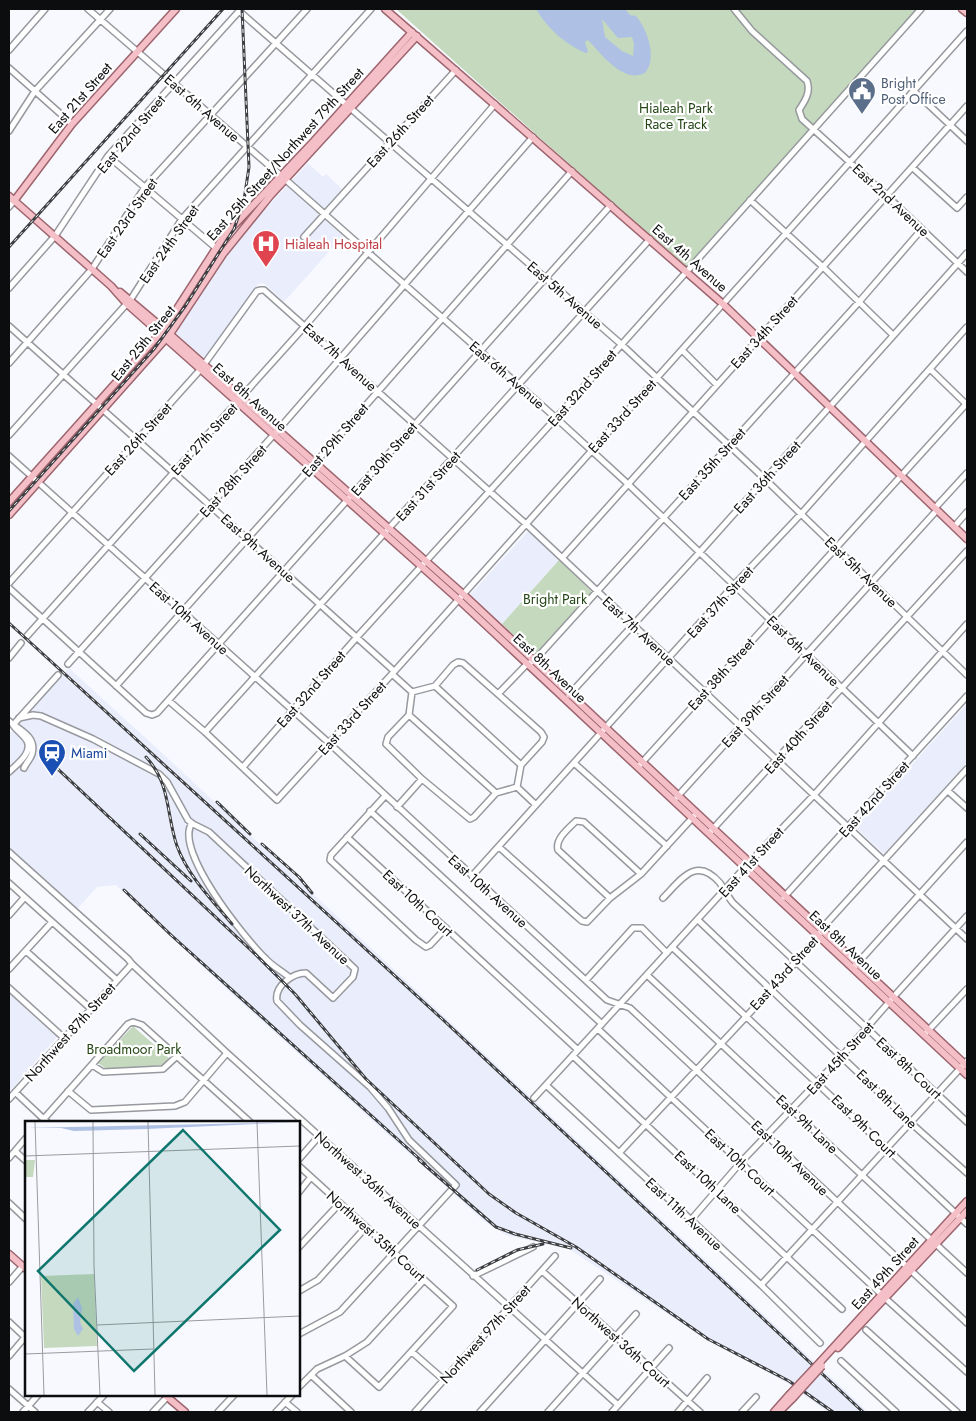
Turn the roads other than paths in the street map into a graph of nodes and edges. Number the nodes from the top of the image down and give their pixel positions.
1 (45, 9) edge
2 (88, 9) edge
3 (110, 9) edge
4 (176, 9) edge
5 (307, 9) edge
6 (371, 9) edge
7 (385, 9) edge
8 (734, 9) edge
9 (921, 9) edge
10 (962, 9) edge
11 (240, 10) edge
12 (967, 13) edge
13 (100, 20) junction
14 (967, 31) edge
15 (414, 34) junction
16 (275, 44) junction
17 (9, 50) edge
18 (137, 52) junction
19 (9, 68) edge
20 (456, 70) junction
21 (312, 75) junction
22 (174, 84) junction
23 (35, 92) junction
24 (914, 92) junction
25 (495, 104) junction
26 (349, 106) junction
27 (967, 106) edge
28 (211, 115) junction
29 (72, 124) junction
30 (950, 124) junction
31 (814, 129) junction
32 (9, 131) edge
33 (533, 137) junction
34 (967, 140) edge
35 (390, 143) junction
36 (246, 147) junction
37 (108, 156) junction
38 (851, 163) junction
39 (913, 168) junction
40 (572, 171) junction
41 (284, 178) junction
42 (431, 178) junction
43 (145, 187) junction
44 (886, 195) junction
45 (967, 197) edge
46 (12, 198) edge
47 (750, 200) junction
48 (611, 205) junction
49 (9, 207) edge
50 (469, 211) junction
51 (324, 214) junction
52 (182, 219) junction
53 (922, 230) junction
54 (786, 233) junction
55 (55, 236) junction
56 (304, 236) dead end
57 (650, 239) junction
58 (508, 245) junction
59 (216, 248) junction
60 (367, 252) junction
61 (967, 253) edge
62 (958, 263) junction
63 (823, 267) junction
64 (92, 269) junction
65 (687, 271) junction
66 (967, 272) edge
67 (546, 278) junction
68 (405, 285) junction
69 (9, 288) edge
70 (260, 290) joint
71 (129, 302) junction
72 (859, 302) junction
73 (724, 304) junction
74 (584, 312) junction
75 (443, 318) junction
76 (9, 326) edge
77 (305, 326) junction
78 (967, 327) edge
79 (162, 331) junction
80 (893, 335) junction
81 (168, 337) junction
82 (759, 338) junction
83 (27, 342) junction
84 (621, 344) junction
85 (682, 350) junction
86 (481, 351) junction
87 (342, 358) junction
88 (9, 363) edge
89 (202, 367) junction
90 (930, 369) junction
91 (795, 372) junction
92 (64, 376) junction
93 (657, 377) junction
94 (717, 384) junction
95 (518, 385) junction
96 (378, 391) junction
97 (239, 400) junction
98 (97, 404) junction
99 (967, 404) edge
100 (830, 407) junction
101 (103, 410) junction
102 (693, 411) junction
103 (556, 418) junction
104 (416, 424) junction
105 (276, 433) junction
106 (9, 435) edge
107 (138, 441) junction
108 (866, 441) junction
109 (729, 445) junction
110 (591, 450) junction
111 (9, 456) edge
112 (452, 459) junction
113 (313, 466) junction
114 (174, 473) junction
115 (967, 473) edge
116 (901, 476) junction
117 (31, 477) junction
118 (764, 479) junction
119 (38, 482) junction
120 (628, 484) junction
121 (490, 491) junction
122 (350, 498) junction
123 (9, 502) edge
124 (210, 506) junction
125 (936, 509) junction
126 (967, 512) edge
127 (71, 513) junction
128 (801, 514) junction
129 (9, 515) edge
130 (664, 519) junction
131 (526, 524) junction
132 (954, 527) junction
133 (387, 531) junction
134 (247, 538) junction
135 (967, 539) edge
136 (108, 545) junction
137 (836, 548) junction
138 (967, 551) edge
139 (699, 553) junction
140 (562, 558) junction
141 (424, 564) junction
142 (284, 571) junction
143 (145, 579) junction
144 (872, 582) junction
145 (9, 583) edge
146 (734, 585) junction
147 (9, 588) edge
148 (598, 592) junction
149 (461, 597) junction
150 (322, 605) junction
151 (181, 612) junction
152 (907, 616) junction
153 (43, 618) junction
154 (770, 620) junction
155 (967, 624) edge
156 (633, 625) junction
157 (27, 636) dead end
158 (357, 637) junction
159 (22, 643) dead end
160 (218, 645) junction
161 (79, 652) junction
162 (943, 652) junction
163 (806, 654) junction
164 (9, 658) edge
165 (669, 658) junction
166 (534, 661) junction
167 (68, 664) dead end
168 (527, 664) junction
169 (393, 672) junction
170 (967, 674) edge
171 (58, 675) dead end
172 (255, 678) junction
173 (116, 686) junction
174 (435, 686) junction
175 (841, 688) junction
176 (705, 691) junction
177 (412, 692) junction
178 (498, 694) junction
179 (967, 696) edge
180 (568, 697) junction
181 (169, 701) junction
182 (293, 711) junction
183 (409, 715) junction
184 (19, 718) junction
185 (877, 722) junction
186 (11, 723) edge
187 (741, 726) junction
188 (604, 731) junction
189 (206, 732) junction
190 (329, 743) junction
191 (913, 756) junction
192 (777, 760) junction
193 (574, 763) junction
194 (640, 764) junction
195 (521, 765) junction
196 (243, 767) junction
197 (24, 768) dead end
198 (967, 769) edge
199 (9, 772) edge
200 (422, 779) junction
201 (517, 787) junction
202 (948, 791) junction
203 (496, 793) junction
204 (814, 795) junction
205 (385, 796) junction
206 (676, 798) junction
207 (536, 805) junction
208 (397, 807) junction
209 (967, 808) edge
210 (370, 811) junction
211 (695, 816) junction
212 (192, 823) junction
213 (848, 827) junction
214 (711, 831) junction
215 (347, 837) junction
216 (967, 842) edge
217 (667, 846) junction
218 (499, 847) junction
219 (9, 852) edge
220 (884, 861) junction
221 (747, 865) junction
222 (641, 874) junction
223 (472, 876) junction
224 (9, 883) edge
225 (724, 891) junction
226 (919, 895) junction
227 (24, 898) junction
228 (610, 898) junction
229 (664, 898) dead end
230 (783, 898) junction
231 (9, 915) edge
232 (967, 916) edge
233 (698, 920) junction
234 (52, 922) junction
235 (446, 928) junction
236 (956, 929) junction
237 (820, 933) junction
238 (967, 939) edge
239 (672, 947) junction
240 (26, 951) junction
241 (667, 953) junction
242 (796, 962) junction
243 (132, 964) junction
244 (855, 966) junction
245 (9, 969) edge
246 (647, 975) junction
247 (290, 978) junction
248 (117, 980) junction
249 (586, 980) junction
250 (9, 988) edge
251 (967, 989) edge
252 (771, 990) junction
253 (892, 1000) junction
254 (619, 1004) junction
255 (90, 1009) junction
256 (745, 1016) junction
257 (600, 1027) junction
258 (866, 1028) junction
259 (926, 1032) junction
260 (64, 1038) junction
261 (721, 1043) junction
262 (578, 1050) junction
263 (227, 1053) junction
264 (177, 1056) junction
265 (573, 1056) junction
266 (842, 1056) junction
267 (92, 1064) junction
268 (965, 1065) edge
269 (695, 1070) junction
270 (967, 1075) edge
271 (204, 1081) junction
272 (818, 1083) junction
273 (546, 1085) junction
274 (68, 1091) junction
275 (15, 1092) junction
276 (937, 1095) junction
277 (670, 1097) junction
278 (534, 1098) dead end
279 (9, 1099) edge
280 (792, 1110) junction
281 (44, 1121) edge
282 (249, 1121) edge
283 (967, 1122) edge
284 (912, 1123) junction
285 (646, 1124) junction
286 (320, 1135) junction
287 (767, 1135) junction
288 (25, 1139) edge
289 (887, 1149) junction
290 (15, 1151) junction
291 (619, 1153) junction
292 (9, 1158) edge
293 (300, 1158) edge
294 (25, 1160) edge
295 (741, 1162) junction
296 (300, 1167) edge
297 (967, 1173) edge
298 (862, 1176) junction
299 (311, 1178) junction
300 (717, 1189) junction
301 (300, 1191) edge
302 (837, 1202) junction
303 (967, 1202) edge
304 (9, 1203) edge
305 (340, 1203) junction
306 (967, 1211) edge
307 (958, 1215) junction
308 (25, 1218) edge
309 (690, 1221) junction
310 (967, 1224) edge
311 (418, 1225) junction
312 (366, 1227) junction
313 (812, 1229) junction
314 (934, 1242) junction
315 (300, 1246) edge
316 (533, 1247) dead end
317 (395, 1252) junction
318 (9, 1254) edge
319 (555, 1256) dead end
320 (787, 1257) junction
321 (25, 1268) edge
322 (909, 1269) junction
323 (542, 1271) junction
324 (967, 1273) edge
325 (473, 1276) junction
326 (600, 1279) dead end
327 (424, 1280) junction
328 (9, 1282) edge
329 (761, 1285) junction
330 (300, 1290) edge
331 (884, 1296) junction
332 (578, 1304) junction
333 (510, 1307) junction
334 (842, 1309) dead end
335 (636, 1314) dead end
336 (9, 1322) edge
337 (967, 1323) edge
338 (866, 1330) dead end
339 (300, 1333) edge
340 (25, 1336) edge
341 (615, 1336) junction
342 (25, 1338) edge
343 (545, 1340) junction
344 (820, 1343) dead end
345 (669, 1348) dead end
346 (412, 1352) junction
347 (9, 1356) edge
348 (345, 1356) junction
349 (841, 1361) dead end
350 (651, 1369) junction
351 (967, 1372) edge
352 (583, 1373) junction
353 (311, 1375) junction
354 (707, 1378) dead end
355 (444, 1380) junction
356 (300, 1384) edge
357 (9, 1389) edge
358 (37, 1396) edge
359 (103, 1396) edge
360 (166, 1396) edge
361 (168, 1396) edge
362 (233, 1396) edge
363 (291, 1396) edge
364 (791, 1396) junction
365 (756, 1397) dead end
366 (688, 1401) junction
367 (97, 1402) junction
368 (286, 1402) junction
369 (28, 1406) junction
370 (618, 1406) junction
371 (23, 1412) edge
372 (34, 1412) edge
373 (88, 1412) edge
374 (109, 1412) edge
375 (153, 1412) edge
376 (185, 1412) edge
377 (218, 1412) edge
378 (276, 1412) edge
379 (297, 1412) edge
380 (351, 1412) edge
381 (415, 1412) edge
382 (480, 1412) edge
383 (548, 1412) edge
384 (612, 1412) edge
385 (678, 1412) edge
386 (700, 1412) edge
387 (742, 1412) edge
388 (774, 1412) edge
389 (780, 1412) edge
390 (896, 1412) edge
391 (957, 1412) edge

1 - 17 street
2 - 13 street, East 6th Avenue
3 - 13 street
4 - 18 main road, East 21st Street
5 - 16 street, East 23rd Street
6 - 21 street, East 24th Street
7 - 15 main road, East 4th Avenue
8 - 31 street, East 2nd Avenue
9 - 31 street, East 32nd Street
10 - 12 main road
11 - 16 street, East 5th Avenue
11 - 22 street, East 22nd Street
13 - 18 street, East 6th Avenue
13 - 23 street
14 - 24 street, East 33rd Street
15 - 20 main road, East 4th Avenue
15 - 26 main road, East 25th Street/Northwest 79th Street
16 - 21 street, East 5th Avenue
16 - 28 street, East 23rd Street
18 - 22 street, East 6th Avenue
18 - 29 main road, East 21st Street
19 - 23 street
20 - 25 main road, East 4th Avenue
20 - 35 street, East 26th Street
21 - 26 street, East 5th Avenue
21 - 36 street, East 24th Street
22 - 28 street, East 6th Avenue
22 - 37 street, East 22nd Street
23 - 29 street
23 - 32 street
24 - 30 street
24 - 38 street, East 33rd Street
25 - 33 main road, East 4th Avenue
25 - 42 street, East 27th Street
26 - 35 street, East 5th Avenue
26 - 41 main road, East 25th Street/Northwest 79th Street
27 - 30 street, East 34th Street
28 - 36 street, East 6th Avenue
28 - 43 street, East 23rd Street
29 - 46 main road, East 21st Street
30 - 34 street
30 - 39 street, East 34th Street
31 - 38 street, East 2nd Avenue
31 - 47 street, East 32nd Street
33 - 40 main road, East 4th Avenue
33 - 50 street, East 28th Street
35 - 42 street, East 5th Avenue
35 - 51 street, East 26th Street
36 - 41 street, East 6th Avenue
36 - 52 street, East 24th Street
37 - 43 street
37 - 55 street, East 22nd Street
38 - 44 street, East 2nd Avenue
38 - 54 street, East 33rd Street
39 - 44 street, East 34th Street
39 - 45 street
40 - 48 main road, East 4th Avenue
40 - 58 street, East 29th Street
41 - 51 street, East 6th Avenue
41 - 59 main road, East 25th Street/Northwest 79th Street
41 - 81 main road, East 25th Street
42 - 50 street, East 5th Avenue
42 - 60 street, East 27th Street
43 - 52 street
43 - 64 street, East 23rd Street
44 - 53 street, East 2nd Avenue
44 - 63 street, East 34th Street
46 - 49 street, East 21st Street
46 - 55 main road, East 8th Avenue
47 - 54 street
47 - 65 street, East 32nd Street
48 - 57 main road, East 4th Avenue
48 - 67 street, East 30th Street
50 - 58 street, East 5th Avenue
50 - 68 street, East 28th Street
51 - 56 street, East 26th Street
51 - 60 street, East 6th Avenue
52 - 59 street
52 - 71 street, East 24th Street
53 - 62 street, East 2nd Avenue
53 - 72 street, East 35th Street
54 - 63 street
54 - 73 street, East 33rd Street
55 - 64 main road, East 8th Avenue
55 - 69 street, East 22nd Street
57 - 65 main road, East 4th Avenue
57 - 74 street, East 31st Street
58 - 67 street, East 5th Avenue
58 - 75 street, East 29th Street
59 - 79 main road, East 25th Street/Northwest 79th Street
60 - 68 street, East 6th Avenue
60 - 77 street, East 27th Street
61 - 62 street, East 36th Street
62 - 66 street, East 2nd Avenue
62 - 80 street, East 36th Street
63 - 72 street
63 - 82 street, East 34th Street
64 - 71 main road, East 8th Avenue
64 - 83 street, East 23rd Street
65 - 73 main road, East 4th Avenue
65 - 84 street, East 32nd Street
67 - 74 street, East 5th Avenue
67 - 86 street, East 30th Street
68 - 75 street, East 6th Avenue
68 - 87 street, East 28th Street
70 - 77 street, East 7th Avenue
70 - 89 street, East 26th Street
71 - 79 main road, East 8th Avenue
71 - 92 street, East 24th Street
72 - 80 street
72 - 91 street, East 35th Street
73 - 82 main road, East 4th Avenue
73 - 85 street, East 33rd Street
74 - 84 street, East 5th Avenue
74 - 95 street, East 31st Street
75 - 86 street, East 6th Avenue
75 - 96 street, East 29th Street
76 - 83 street, East 9th Avenue
77 - 87 street, East 7th Avenue
77 - 97 street, East 27th Street
78 - 90 street, East 37th Street
79 - 81 main road, East 8th Avenue
79 - 98 main road, East 25th Street/Northwest 79th Street
80 - 100 street, East 36th Street
81 - 89 main road, East 8th Avenue
81 - 101 main road, East 25th Street
82 - 91 main road, East 4th Avenue
82 - 94 street, East 34th Street
83 - 88 street, East 23rd Street
83 - 92 street, East 9th Avenue
84 - 93 street, East 5th Avenue
84 - 103 street, East 32nd Street
85 - 93 street, East 33rd Street
85 - 94 street
86 - 95 street, East 6th Avenue
86 - 104 street, East 30th Street
87 - 96 street, East 7th Avenue
87 - 105 street, East 28th Street
89 - 97 main road, East 8th Avenue
89 - 107 street, East 26th Street
90 - 99 street
90 - 108 street, East 37th Street
91 - 100 main road, East 4th Avenue
91 - 109 street, East 35th Street
92 - 98 street, East 9th Avenue
92 - 106 street, East 24th Street
93 - 102 street, East 5th Avenue
93 - 110 street, East 33rd Street
94 - 102 street, East 34th Street
95 - 103 street, East 6th Avenue
95 - 112 street, East 31st Street
96 - 104 street, East 7th Avenue
96 - 113 street, East 29th Street
97 - 105 main road, East 8th Avenue
97 - 114 street, East 27th Street
98 - 101 street, East 9th Avenue
98 - 117 main road, East 25th Street/Northwest 79th Street
99 - 116 street, East 38th Street
100 - 108 main road, East 4th Avenue
100 - 118 street, East 36th Street
101 - 107 street, East 9th Avenue
101 - 119 main road, East 25th Street
102 - 109 street, East 5th Avenue
102 - 120 street, East 34th Street
103 - 110 street, East 6th Avenue
103 - 121 street, East 32nd Street
104 - 112 street, East 7th Avenue
104 - 122 street, East 30th Street
105 - 113 main road, East 8th Avenue
105 - 124 street, East 28th Street
107 - 114 street, East 9th Avenue
107 - 127 street, East 26th Street
108 - 116 main road, East 4th Avenue
108 - 128 street, East 37th Street
109 - 118 street, East 5th Avenue
109 - 130 street, East 35th Street
110 - 120 street, East 6th Avenue
110 - 131 street, East 33rd Street
111 - 117 street, East 10th Avenue
112 - 121 street, East 7th Avenue
112 - 133 street, East 31st Street
113 - 122 main road, East 8th Avenue
113 - 134 street, East 29th Street
114 - 124 street, East 9th Avenue
114 - 136 street, East 27th Street
115 - 125 street, East 39th Street
116 - 125 main road, East 4th Avenue
116 - 137 street, East 38th Street
117 - 119 street, East 10th Avenue
117 - 123 main road, East 25th Street/Northwest 79th Street
118 - 128 street, East 5th Avenue
118 - 139 street, East 36th Street
119 - 127 street, East 10th Avenue
119 - 129 main road, East 25th Street
120 - 130 street, East 6th Avenue
120 - 140 street, East 34th Street
121 - 131 street, East 7th Avenue
121 - 141 street, East 32nd Street
122 - 133 main road, East 8th Avenue
122 - 142 street, East 30th Street
124 - 134 street, East 9th Avenue
124 - 143 street, East 28th Street
125 - 132 main road, East 4th Avenue
125 - 144 street, East 39th Street
126 - 132 street
127 - 136 street, East 10th Avenue
127 - 145 street, East 26th Street
128 - 137 street, East 5th Avenue
128 - 146 street, East 37th Street
130 - 139 street, East 6th Avenue
130 - 148 street, East 35th Street
131 - 140 street, East 7th Avenue
131 - 149 street, East 33rd Street
132 - 135 main road, East 4th Avenue
133 - 141 main road, East 8th Avenue
133 - 150 street, East 31st Street
134 - 142 street, East 9th Avenue
134 - 151 street, East 29th Street
136 - 143 street, East 10th Avenue
136 - 153 street, East 27th Street
137 - 144 street, East 5th Avenue
137 - 154 street, East 38th Street
138 - 152 street, East 40th Street
139 - 146 street, East 6th Avenue
139 - 156 street, East 36th Street
140 - 148 street, East 7th Avenue
141 - 149 main road, East 8th Avenue
141 - 158 street, East 32nd Street
142 - 150 street, East 9th Avenue
142 - 160 street, East 30th Street
143 - 151 street, East 10th Avenue
143 - 161 street, East 28th Street
144 - 152 street, East 5th Avenue
144 - 163 street, East 39th Street
146 - 154 street, East 6th Avenue
146 - 165 street, East 37th Street
147 - 153 street
148 - 156 street, East 7th Avenue
148 - 166 street, East 35th Street
149 - 166 main road, East 8th Avenue
149 - 168 main road, East 8th Avenue
149 - 169 street, East 33rd Street
150 - 158 street, East 9th Avenue
150 - 172 street, East 31st Street
151 - 160 street, East 10th Avenue
151 - 173 street, East 29th Street
152 - 162 street, East 5th Avenue
152 - 175 street, East 40th Street
153 - 157 street, East 27th Street
153 - 161 street
154 - 163 street, East 6th Avenue
154 - 176 street, East 38th Street
155 - 162 street, East 41st Street
156 - 165 street, East 7th Avenue
156 - 180 street, East 36th Street
158 - 169 street, East 9th Avenue
158 - 182 street, East 32nd Street
159 - 164 street
160 - 172 street, East 10th Avenue
160 - 181 street, East 30th Street
161 - 167 street, East 28th Street
161 - 173 street
162 - 170 street, East 5th Avenue
162 - 185 street, East 41st Street
163 - 175 street, East 6th Avenue
163 - 187 street, East 39th Street
165 - 176 street, East 7th Avenue
165 - 188 street, East 37th Street
166 - 168 street, East 35th Street
166 - 180 main road, East 8th Avenue
168 - 178 street, East 35th Street
168 - 180 main road, East 8th Avenue
169 - 177 street, East 9th Avenue
169 - 190 street, East 33rd Street
171 - 184 street
172 - 182 street, East 10th Avenue
172 - 189 street, East 31st Street
173 - 181 street, East 30th Street
174 - 177 street
174 - 178 street
174 - 195 street
175 - 185 street, East 6th Avenue
175 - 192 street, East 40th Street
176 - 187 street, East 7th Avenue
176 - 194 street, East 38th Street
177 - 183 street
178 - 195 street
179 - 191 street, East 42nd Street
180 - 188 main road, East 8th Avenue
181 - 189 street
182 - 190 street, East 10th Avenue
182 - 196 street, East 32nd Street
183 - 200 street
183 - 203 street
184 - 186 street
184 - 212 street, Northwest 37th Avenue
185 - 191 street, East 6th Avenue
185 - 204 street, East 41st Street
186 - 197 street
186 - 199 street
187 - 192 street, East 7th Avenue
187 - 206 street, East 39th Street
188 - 193 street, East 37th Street
188 - 194 main road, East 8th Avenue
189 - 196 street
190 - 196 street, East 33rd Street
190 - 205 street, East 10th Avenue
191 - 213 street, East 42nd Street
192 - 204 street, East 7th Avenue
192 - 214 street, East 40th Street
193 - 207 street, East 37th Street
193 - 217 street
194 - 206 main road, East 8th Avenue
195 - 201 street
198 - 202 street, East 43rd Street
200 - 203 street
200 - 208 street
201 - 203 street
201 - 207 street
202 - 209 street
202 - 220 street, East 43rd Street
204 - 213 street, East 7th Avenue
204 - 221 street, East 41st Street
205 - 208 street, East 10th Avenue
205 - 210 street
206 - 211 main road, East 8th Avenue
207 - 218 street, East 37th Street
208 - 223 street, East 10th Avenue
210 - 215 street
210 - 257 street, East 10th Court
211 - 214 main road, East 8th Avenue
211 - 217 street
212 - 247 street
212 - 247 street, Northwest 37th Avenue
213 - 220 street, East 7th Avenue
213 - 230 street, East 42nd Street
214 - 221 main road, East 8th Avenue
215 - 235 street, East 10th Court
215 - 235 street
216 - 226 street
217 - 222 street
218 - 223 street, East 37th Street
218 - 228 street
219 - 243 street, Northwest 36th Avenue
220 - 226 street, East 7th Avenue
220 - 237 street, East 43rd Street
221 - 225 street, East 41st Street
221 - 230 main road, East 8th Avenue
222 - 228 street
222 - 228 street
223 - 249 street, East 10th Avenue
224 - 227 street
225 - 229 street, East 8th Court
225 - 233 street, East 41st Street
225 - 242 street, East 8th Court
226 - 236 street, East 7th Avenue
226 - 244 street
227 - 231 street
227 - 234 street
230 - 237 main road, East 8th Avenue
232 - 236 street, East 45th Street
233 - 239 street, East 41st Street
233 - 252 street, East 8th Lane
234 - 240 street
234 - 248 street
235 - 262 street, East 10th Court
236 - 238 street, East 7th Avenue
236 - 253 street, East 45th Street
237 - 242 street, East 43rd Street
237 - 244 main road, East 8th Avenue
239 - 241 street, East 41st Street
239 - 256 street, East 9th Court
240 - 245 street
240 - 255 street
241 - 246 street, East 41st Street
241 - 249 street
242 - 252 street, East 43rd Street
242 - 258 street, East 8th Court
243 - 248 street, Northwest 87th Street
243 - 263 street, Northwest 36th Avenue
244 - 253 main road, East 8th Avenue
246 - 254 street, East 41st Street
246 - 261 street, East 9th Lane
247 - 311 street
248 - 255 street, Northwest 87th Street
249 - 254 street, East 10th Avenue
250 - 260 street
251 - 259 street
252 - 256 street, East 43rd Street
252 - 266 street, East 8th Lane
253 - 258 street, East 45th Street
253 - 259 main road, East 8th Avenue
254 - 257 street, East 41st Street
254 - 269 street, East 10th Avenue
255 - 260 street, Northwest 87th Street
256 - 261 street, East 43rd Street
256 - 272 street, East 9th Court
257 - 262 street, East 41st Street
257 - 277 street, East 10th Court
258 - 266 street, East 45th Street
258 - 276 street, East 8th Court
259 - 268 main road, East 8th Avenue
260 - 275 street, Northwest 87th Street
261 - 269 street, East 43rd Street
261 - 280 street, East 9th Lane
262 - 265 street, East 41st Street
263 - 271 street
263 - 286 street, Northwest 36th Avenue
264 - 267 street
264 - 267 street
264 - 271 street
265 - 273 street, East 41st Street
265 - 285 street, East 10th Lane
266 - 272 street, East 45th Street
266 - 284 street, East 8th Lane
267 - 274 street
268 - 270 main road, East 8th Avenue
268 - 276 street
269 - 277 street, East 43rd Street
269 - 287 street, East 10th Avenue
271 - 274 street
271 - 282 street
272 - 280 street, East 45th Street
272 - 289 street, East 9th Court
273 - 278 street, East 41st Street
273 - 291 street, East 11th Avenue
274 - 281 street
275 - 279 street, Northwest 87th Street
275 - 281 street
276 - 283 street, East 8th Court
276 - 284 street
277 - 285 street, East 43rd Street
277 - 295 street, East 10th Court
280 - 287 street, East 45th Street
280 - 298 street, East 9th Lane
284 - 289 street
284 - 297 street, East 8th Lane
285 - 291 street, East 43rd Street
285 - 300 street, East 10th Lane
286 - 293 street
286 - 311 street, Northwest 36th Avenue
287 - 295 street, East 45th Street
287 - 302 street, East 10th Avenue
288 - 290 street
289 - 298 street
289 - 307 street, East 9th Court
290 - 292 street
290 - 294 street
291 - 309 street, East 11th Avenue
295 - 300 street, East 45th Street
295 - 313 street, East 10th Court
296 - 299 street, Northwest 35th Court
298 - 302 street
298 - 314 street, East 9th Lane
299 - 301 street
299 - 305 street, Northwest 35th Court
300 - 309 street, East 45th Street
300 - 320 street, East 10th Lane
302 - 313 street
302 - 322 street, East 10th Avenue
303 - 307 main road, East 49th Street
304 - 308 street
305 - 312 street, Northwest 35th Court
305 - 315 street
306 - 307 main road, East 49th Street
307 - 310 street, East 9th Court
307 - 314 main road, East 49th Street
309 - 329 street, East 11th Avenue
311 - 317 street
311 - 325 street, Northwest 36th Avenue
312 - 317 street, Northwest 35th Court
312 - 330 street
313 - 320 street
313 - 331 street, East 10th Court
314 - 322 main road, East 49th Street
314 - 324 street, East 9th Lane
316 - 325 street
317 - 327 street, Northwest 35th Court
317 - 339 street
318 - 321 main road
319 - 323 street, Northwest 97th Street
320 - 329 street
320 - 334 street, East 10th Lane
321 - 328 street
322 - 331 main road, East 49th Street
322 - 337 street, East 10th Avenue
323 - 332 street, Northwest 36th Court
323 - 333 street, Northwest 97th Street
325 - 333 street, Northwest 36th Avenue
326 - 332 street
327 - 346 street, Northwest 35th Court
327 - 348 street
329 - 344 street, East 11th Avenue
331 - 351 street, East 10th Court
331 - 364 main road, East 49th Street, bridge
332 - 341 street, Northwest 36th Court
332 - 343 street
333 - 343 street, Northwest 36th Avenue
333 - 355 street, Northwest 97th Street
335 - 341 street
336 - 340 street
338 - 391 street
341 - 350 street, Northwest 36th Court
341 - 352 street
342 - 347 street
343 - 352 street, Northwest 36th Avenue
343 - 382 street
345 - 350 street
346 - 348 street
346 - 355 street
348 - 353 street
349 - 390 street
350 - 366 street, Northwest 36th Court
350 - 370 street
352 - 370 street, Northwest 36th Avenue
352 - 383 street
353 - 356 street
353 - 380 street
354 - 366 street
355 - 381 street, Northwest 97th Street
357 - 369 street
358 - 369 street
359 - 367 street
360 - 375 street
361 - 376 main road
362 - 377 street
363 - 368 street
364 - 388 main road
364 - 389 main road
365 - 387 street
366 - 385 street
366 - 386 street, Northwest 36th Court
367 - 373 street
367 - 374 street
368 - 378 street
368 - 379 street
369 - 371 street
369 - 372 street
370 - 384 street

